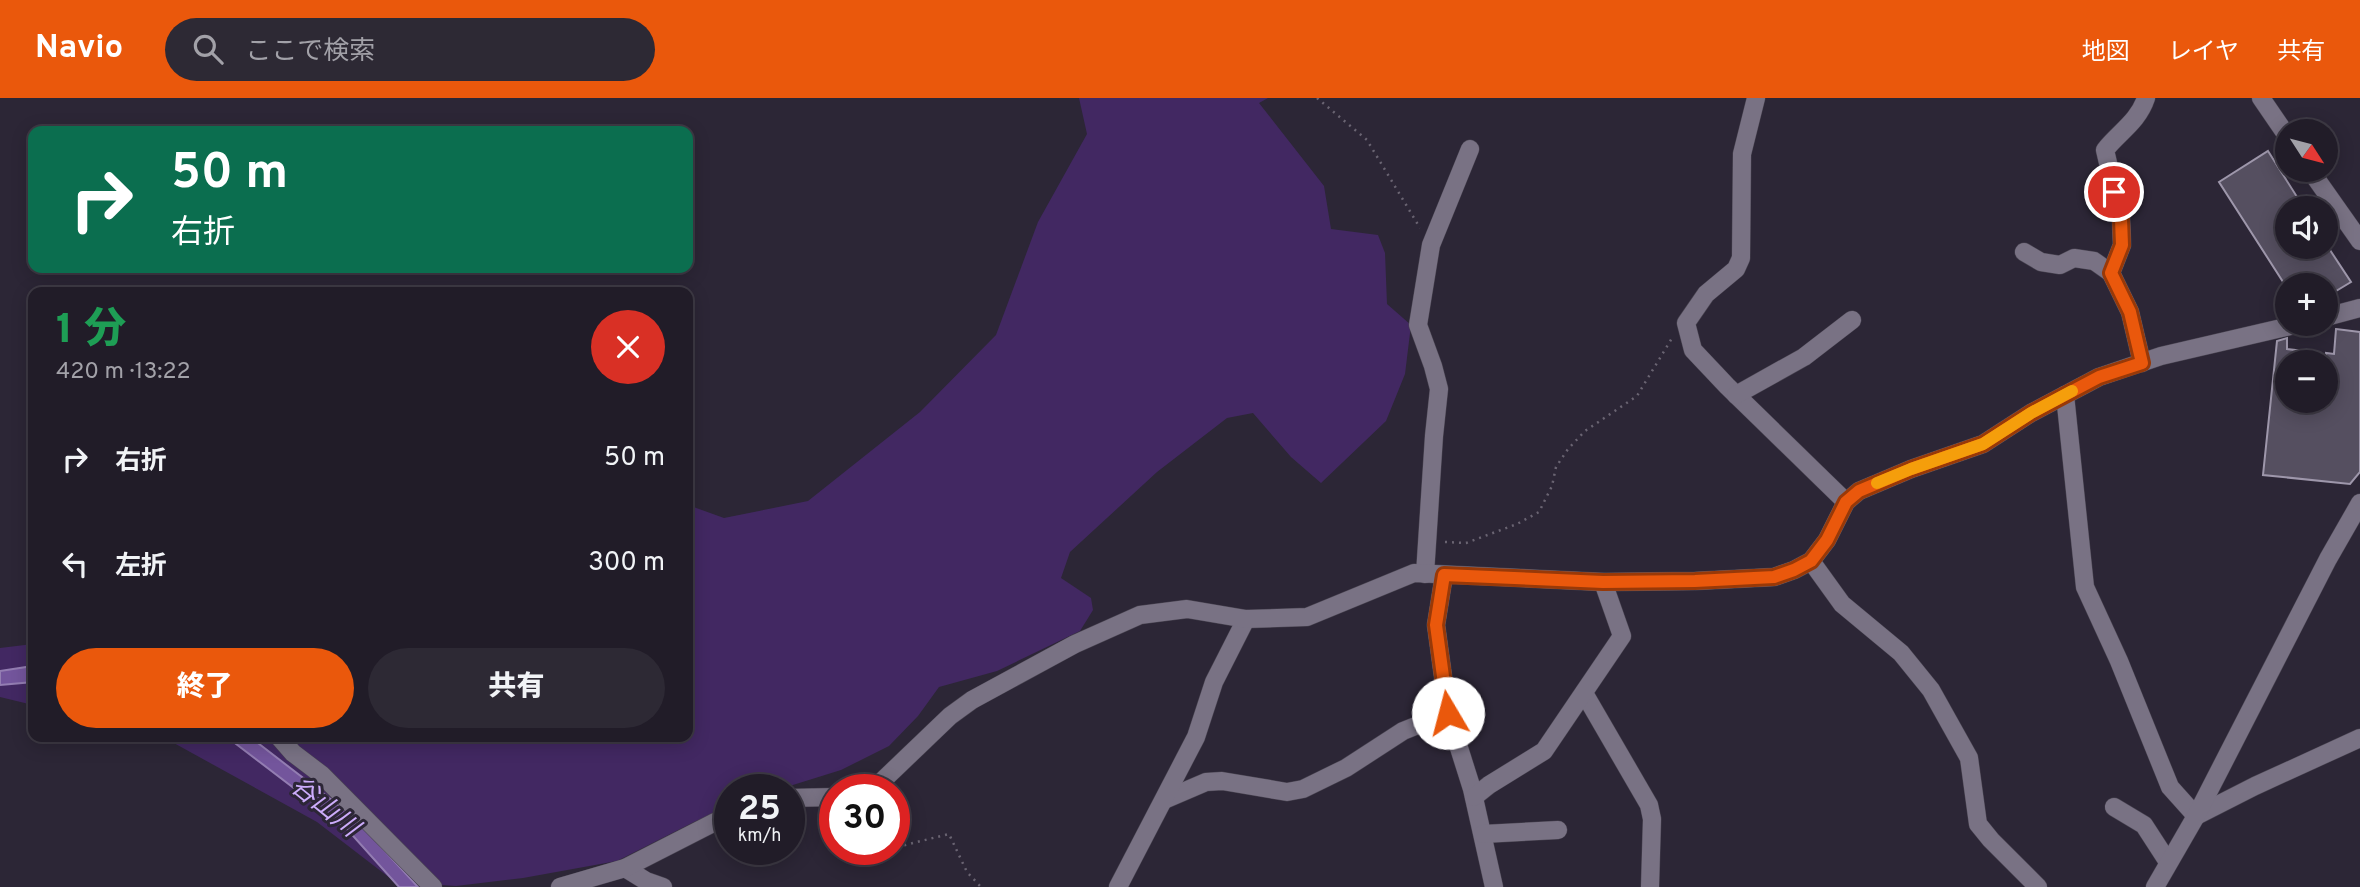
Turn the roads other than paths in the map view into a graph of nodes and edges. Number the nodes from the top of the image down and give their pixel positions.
1 (1756, 98) edge
2 (2146, 98) edge
3 (2261, 98) edge
4 (2275, 119) edge
5 (1469, 149) dead end
6 (2319, 182) edge
7 (2360, 241) edge
8 (2024, 252) dead end
9 (2111, 273) junction
10 (2360, 308) edge
11 (2338, 314) edge
12 (1852, 320) dead end
13 (2275, 330) edge
14 (2142, 363) junction
15 (1736, 395) junction
16 (2066, 395) junction
17 (1846, 502) junction
18 (2360, 503) edge
19 (1811, 561) junction
20 (1425, 574) junction
21 (1444, 575) junction
22 (1603, 582) junction
23 (1246, 619) junction
24 (1584, 693) junction
25 (1448, 713) junction
26 (2360, 738) edge
27 (283, 742) edge
28 (889, 774) edge
29 (1474, 797) junction
30 (1164, 800) junction
31 (2113, 807) dead end
32 (2196, 816) junction
33 (714, 823) edge
34 (1558, 831) dead end
35 (1483, 834) junction
36 (2168, 862) junction
37 (625, 868) junction
38 (433, 887) edge
39 (560, 887) edge
40 (663, 887) edge
41 (1118, 887) edge
42 (1494, 887) edge
43 (1650, 887) edge
44 (2039, 887) edge
45 (2155, 887) edge

1 - 15 street
2 - 9 street
3 - 4 street
5 - 20 street
6 - 7 street
8 - 9 street
9 - 14 street
10 - 11 street
12 - 15 street
13 - 14 street
14 - 16 street
15 - 17 street
16 - 17 street
16 - 32 street
17 - 19 street
18 - 32 street
19 - 22 street
19 - 44 street
20 - 21 street
20 - 23 street
21 - 22 street
21 - 25 street
22 - 24 street
23 - 28 street
23 - 30 street
24 - 29 street
24 - 43 street
25 - 29 street
25 - 30 street
26 - 32 street
27 - 38 street
29 - 35 street
30 - 41 street
31 - 36 street
32 - 36 street
33 - 37 street
34 - 35 street
35 - 42 street
36 - 45 street
37 - 39 street
37 - 40 street

